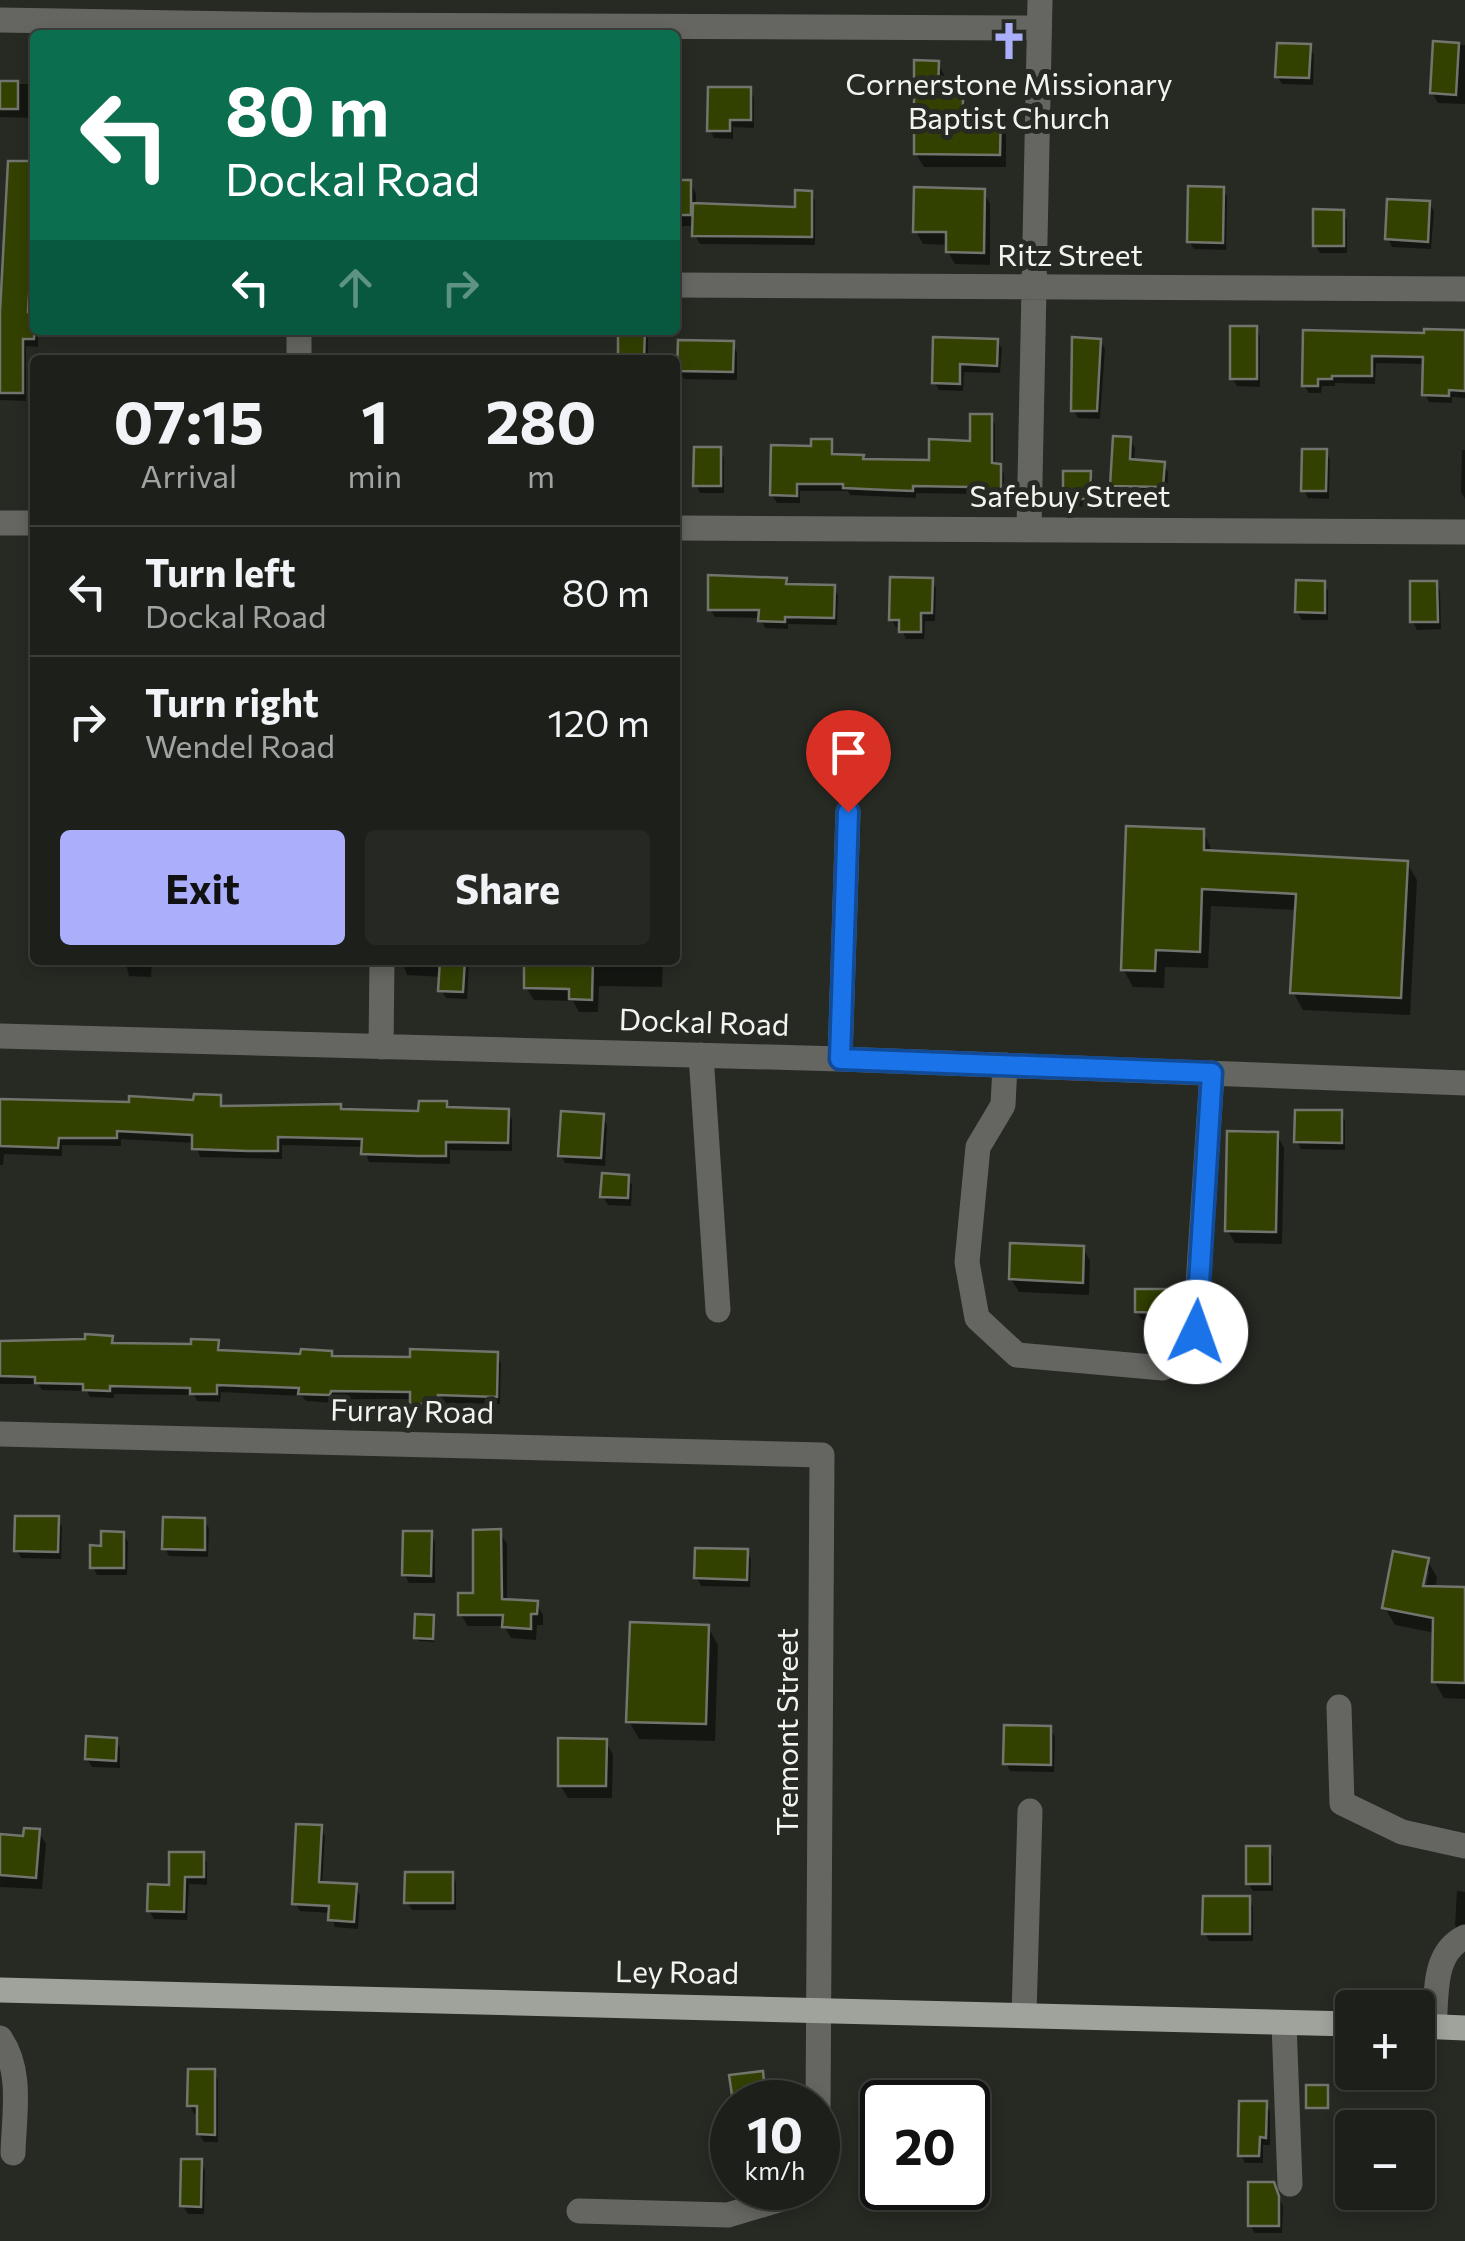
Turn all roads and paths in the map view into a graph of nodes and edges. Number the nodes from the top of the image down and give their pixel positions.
1 (1040, 0) edge
2 (0, 20) edge
3 (308, 20) edge
4 (1039, 28) junction
5 (680, 285) edge
6 (1034, 289) junction
7 (1465, 289) edge
8 (0, 523) edge
9 (30, 523) edge
10 (680, 528) edge
11 (1029, 530) junction
12 (1465, 532) edge
13 (848, 812) dead end
14 (382, 965) edge
15 (0, 1036) edge
16 (382, 1047) junction
17 (701, 1056) junction
18 (840, 1059) junction
19 (1005, 1065) junction
20 (1212, 1073) junction
21 (1465, 1083) edge
22 (718, 1310) dead end
23 (0, 1434) edge
24 (822, 1455) joint
25 (1340, 1707) dead end
26 (1030, 1811) dead end
27 (1465, 1846) edge
28 (1465, 1937) edge
29 (0, 1990) edge
30 (1434, 1990) edge
31 (820, 2009) junction
32 (1024, 2015) junction
33 (1284, 2022) junction
34 (1335, 2024) edge
35 (1435, 2026) edge
36 (1465, 2028) edge
37 (0, 2038) edge
38 (819, 2080) edge
39 (12, 2153) dead end
40 (1290, 2184) dead end
41 (742, 2210) edge
42 (579, 2211) dead end

1 - 4 street
2 - 3 street
3 - 4 street
4 - 6 street
5 - 6 street, Ritz Street
6 - 7 street, Ritz Street
6 - 11 street
8 - 9 street
10 - 11 street, Safebuy Street
11 - 12 street, Safebuy Street
13 - 18 street
14 - 16 street
15 - 16 street, Dockal Road
16 - 17 street, Dockal Road
17 - 18 street, Dockal Road
17 - 22 street
18 - 19 street, Dockal Road
19 - 20 street, Dockal Road
19 - 20 street
20 - 21 street, Dockal Road
23 - 24 street, Furray Road
24 - 31 street, Tremont Street
25 - 27 street
26 - 32 street
28 - 30 street
29 - 31 main road, Ley Road
31 - 32 main road, Ley Road
31 - 38 street, Tremont Street
32 - 33 main road, Ley Road
33 - 34 main road, Ley Road
33 - 40 street
35 - 36 main road
37 - 39 street
41 - 42 street

